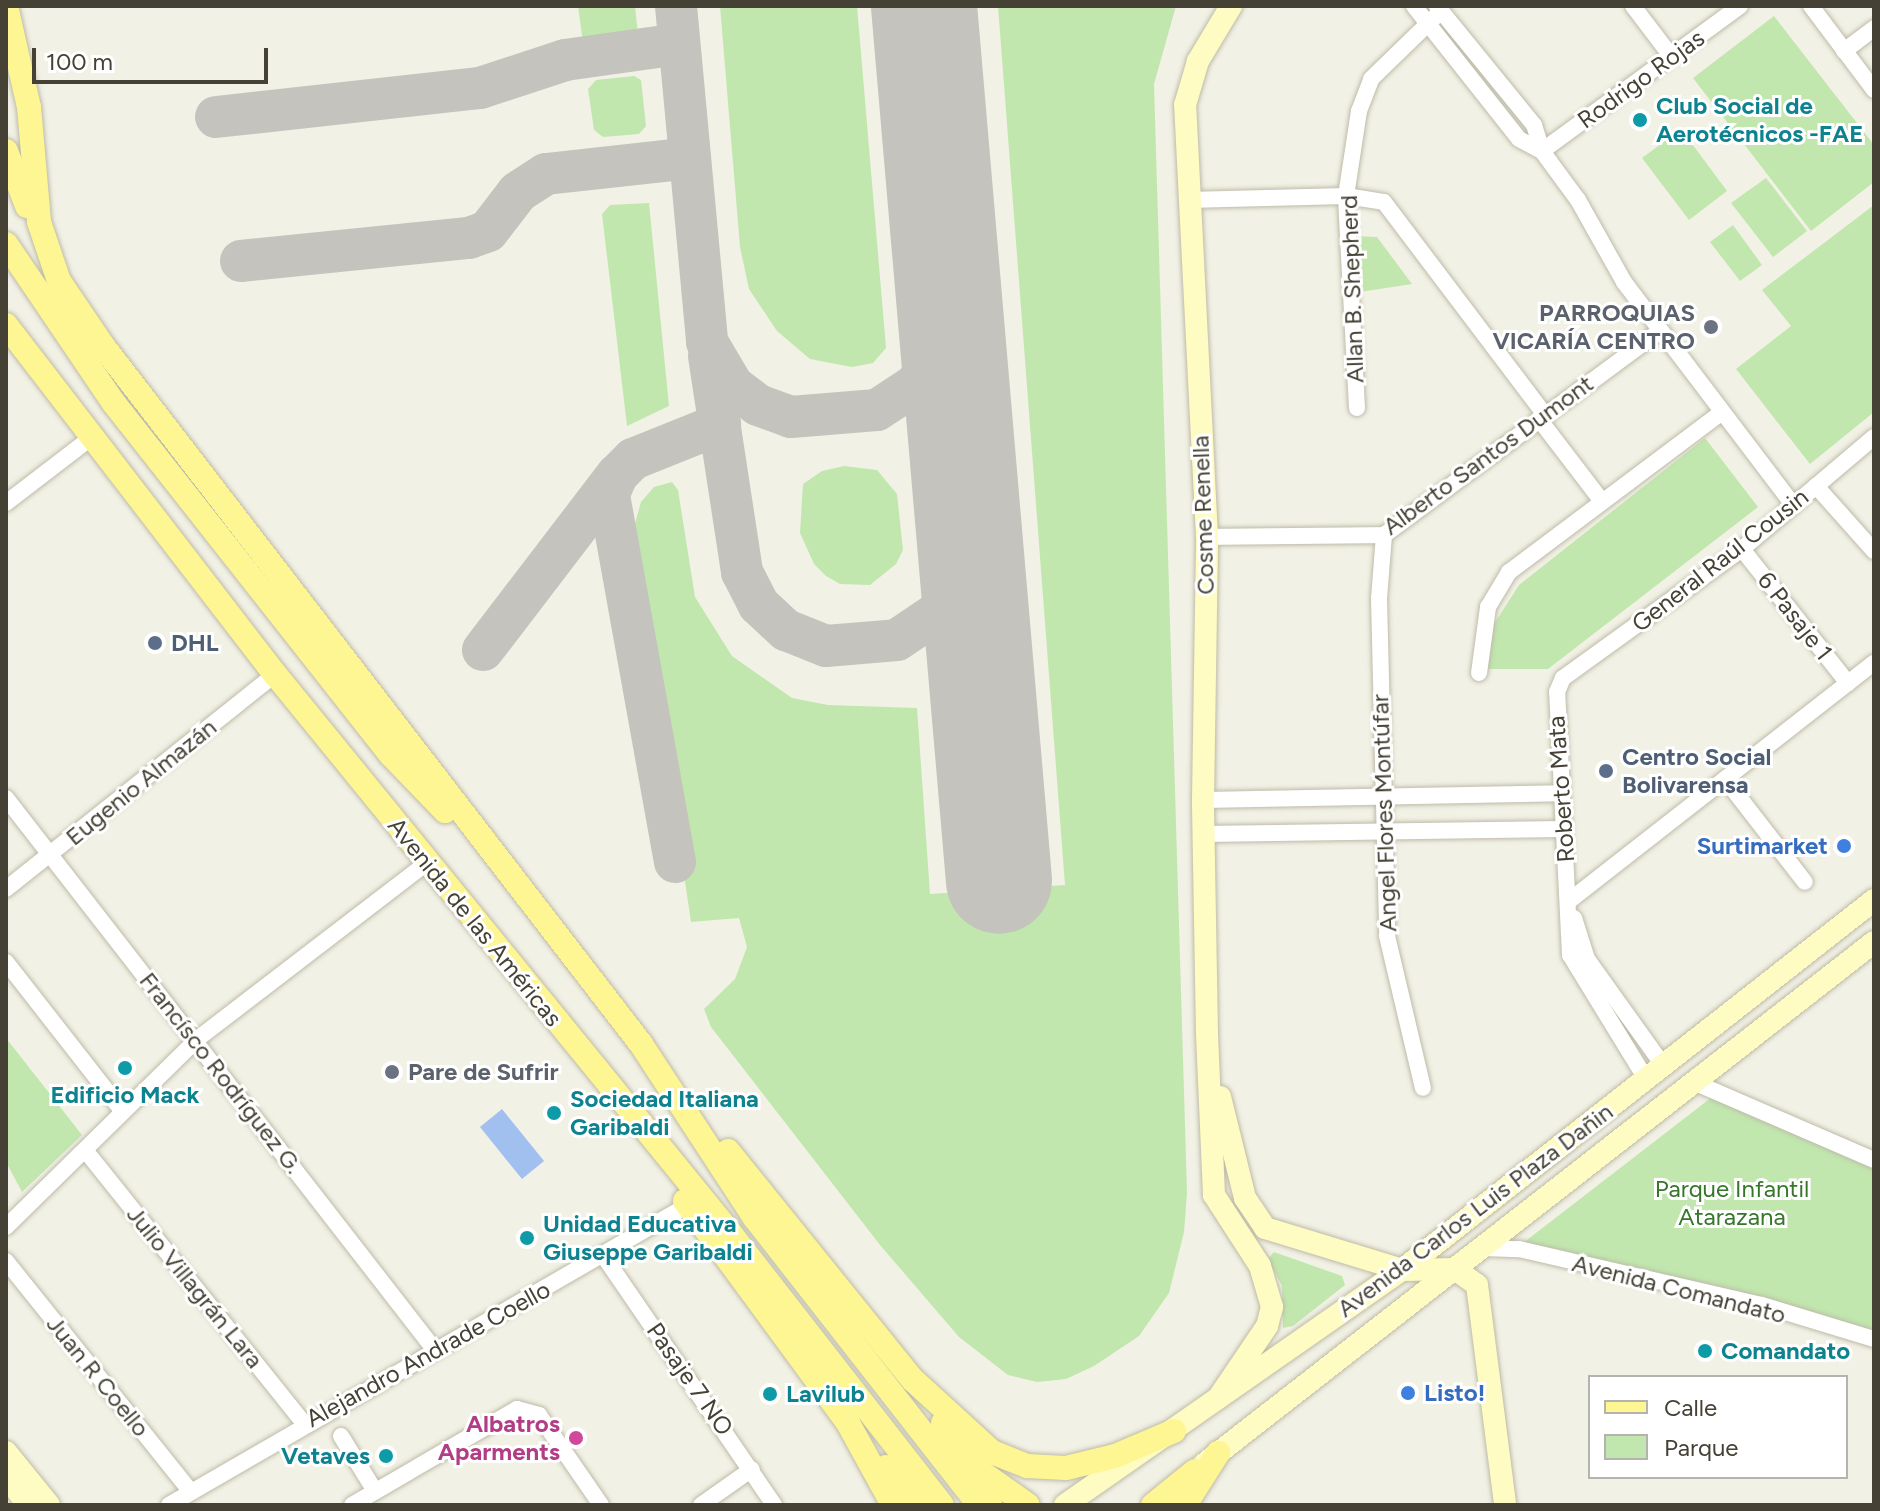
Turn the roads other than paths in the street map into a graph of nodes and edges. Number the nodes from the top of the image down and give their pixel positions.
1 (6, 6) edge
2 (1231, 6) edge
3 (1414, 6) edge
4 (1633, 6) edge
5 (1740, 6) edge
6 (1811, 6) edge
7 (1435, 13) edge
8 (1874, 28) edge
9 (1844, 51) junction
10 (1671, 56) junction
11 (18, 61) junction
12 (1874, 90) edge
13 (6, 95) edge
14 (6, 151) edge
15 (1542, 151) junction
16 (1346, 196) junction
17 (1187, 200) junction
18 (6, 244) edge
19 (59, 281) junction
20 (8, 327) edge
21 (1660, 331) junction
22 (1357, 408) dead end
23 (1721, 413) junction
24 (1542, 417) junction
25 (92, 437) junction
26 (1874, 437) edge
27 (206, 478) junction
28 (1816, 486) junction
29 (1601, 500) junction
30 (6, 503) edge
31 (1793, 505) junction
32 (1384, 535) junction
33 (1207, 537) junction
34 (1742, 549) junction
35 (1874, 551) edge
36 (234, 556) junction
37 (1874, 663) edge
38 (1479, 673) dead end
39 (275, 674) junction
40 (1563, 678) joint
41 (1848, 683) junction
42 (1725, 779) junction
43 (1561, 793) junction
44 (1382, 796) junction
45 (6, 798) edge
46 (1203, 800) junction
47 (1563, 829) junction
48 (1382, 832) junction
49 (1203, 834) junction
50 (50, 855) junction
51 (428, 862) junction
52 (1805, 882) dead end
53 (6, 889) edge
54 (522, 891) junction
55 (1874, 900) edge
56 (1569, 901) junction
57 (1874, 942) edge
58 (6, 962) edge
59 (1207, 1034) junction
60 (196, 1040) junction
61 (660, 1070) junction
62 (1655, 1072) junction
63 (1696, 1083) junction
64 (1423, 1088) dead end
65 (620, 1102) junction
66 (123, 1112) junction
67 (85, 1150) junction
68 (1874, 1160) edge
69 (688, 1205) junction
70 (6, 1227) edge
71 (1483, 1248) junction
72 (603, 1255) junction
73 (6, 1261) edge
74 (1455, 1269) junction
75 (1402, 1270) junction
76 (1874, 1339) edge
77 (434, 1349) junction
78 (913, 1380) junction
79 (1219, 1397) junction
80 (304, 1423) junction
81 (848, 1423) junction
82 (1174, 1431) junction
83 (341, 1436) dead end
84 (6, 1452) edge
85 (1218, 1453) junction
86 (752, 1469) junction
87 (1195, 1471) junction
88 (981, 1472) junction
89 (6, 1476) edge
90 (375, 1491) junction
91 (191, 1492) junction
92 (891, 1503) edge
93 (28, 1505) edge
94 (49, 1505) edge
95 (169, 1505) edge
96 (352, 1505) edge
97 (601, 1505) edge
98 (701, 1505) edge
99 (774, 1505) edge
100 (914, 1505) edge
101 (942, 1505) edge
102 (979, 1505) edge
103 (990, 1505) edge
104 (1028, 1505) edge
105 (1065, 1505) edge
106 (1153, 1505) edge
107 (1165, 1505) edge
108 (1185, 1505) edge
109 (1505, 1505) edge

1 - 11 main road, Avenida de las Américas
2 - 17 street, Cosme Renella
3 - 7 street
4 - 10 street
5 - 10 street, Rodrigo Rojas
6 - 9 street
7 - 15 street
7 - 16 street, Allan B. Shepherd
8 - 9 street
9 - 12 street
10 - 15 street, Rodrigo Rojas
11 - 13 main road
11 - 19 main road, Avenida de las Américas
14 - 19 main road
15 - 21 street
16 - 17 street
16 - 22 street, Allan B. Shepherd
16 - 24 street
17 - 33 street, Cosme Renella
18 - 36 main road, Avenida de las Américas
19 - 27 main road, Avenida de las Américas
20 - 25 main road, Avenida de las Américas
21 - 23 street
21 - 24 street, Alberto Santos Dumont
23 - 29 street
23 - 31 street
24 - 29 street
24 - 32 street, Alberto Santos Dumont
25 - 30 street
25 - 39 main road, Avenida de las Américas
26 - 28 street, General Raúl Cousin
27 - 36 main road
27 - 54 main road, Avenida de las Américas
28 - 31 street, General Raúl Cousin
28 - 35 street
29 - 38 street
31 - 34 street, General Raúl Cousin
32 - 33 street, Alberto Santos Dumont
32 - 44 street, Angel Flores Montúfar
33 - 46 street, Cosme Renella
34 - 40 street, General Raúl Cousin
34 - 41 street, 6 Pasaje 1
36 - 54 main road, Avenida de las Américas
37 - 41 street
39 - 50 street, Eugenio Almazán
39 - 51 main road, Avenida de las Américas
40 - 43 street, Roberto Mata
41 - 42 street
42 - 52 street
42 - 56 street
43 - 44 street
43 - 47 street, Roberto Mata
44 - 46 street
44 - 48 street, Angel Flores Montúfar
45 - 50 street, Francísco Rodríguez G.
46 - 49 street, Cosme Renella
47 - 48 street
47 - 56 street, Roberto Mata
48 - 49 street
48 - 64 street, Angel Flores Montúfar
49 - 59 street, Cosme Renella
50 - 53 street, Eugenio Almazán
50 - 60 street, Francísco Rodríguez G.
51 - 60 street
51 - 65 main road, Avenida de las Américas
54 - 61 main road, Avenida de las Américas
55 - 62 street, Avenida Carlos Luis Plaza Dañin
56 - 62 street, Roberto Mata
57 - 63 street, Avenida Carlos Luis Plaza Dañin
58 - 66 street
59 - 75 street, Cosme Renella
59 - 79 street, Cosme Renella
60 - 66 street
60 - 77 street, Francísco Rodríguez G.
61 - 78 main road
61 - 102 main road, Avenida de las Américas
62 - 75 street, Avenida Carlos Luis Plaza Dañin
63 - 68 street
63 - 71 street, Avenida Carlos Luis Plaza Dañin
65 - 69 main road
65 - 101 main road, Avenida de las Américas
66 - 67 street
67 - 70 street
67 - 80 street, Julio Villagrán Lara
69 - 72 street, Alejandro Andrade Coello
69 - 81 main road
71 - 74 street, Avenida Carlos Luis Plaza Dañin
71 - 76 street, Avenida Comandato
72 - 77 street, Alejandro Andrade Coello
72 - 86 street, Pasaje 7 NO
73 - 91 street, Juan R Coello
74 - 75 street, Cosme Renella
74 - 85 street, Avenida Carlos Luis Plaza Dañin
74 - 109 street
75 - 79 street, Avenida Carlos Luis Plaza Dañin
77 - 80 street, Alejandro Andrade Coello
78 - 82 main road
78 - 88 main road
79 - 82 street, Avenida Carlos Luis Plaza Dañin
80 - 91 street, Alejandro Andrade Coello
81 - 92 main road
81 - 100 main road
82 - 105 street, Avenida Carlos Luis Plaza Dañin
83 - 90 street
84 - 94 street
85 - 87 street, Avenida Carlos Luis Plaza Dañin
85 - 108 main road
86 - 98 street
86 - 99 street, Pasaje 7 NO
87 - 106 main road
87 - 107 street, Avenida Carlos Luis Plaza Dañin
88 - 103 main road
88 - 104 main road
89 - 93 street
90 - 96 street
90 - 97 street
91 - 95 street, Alejandro Andrade Coello

